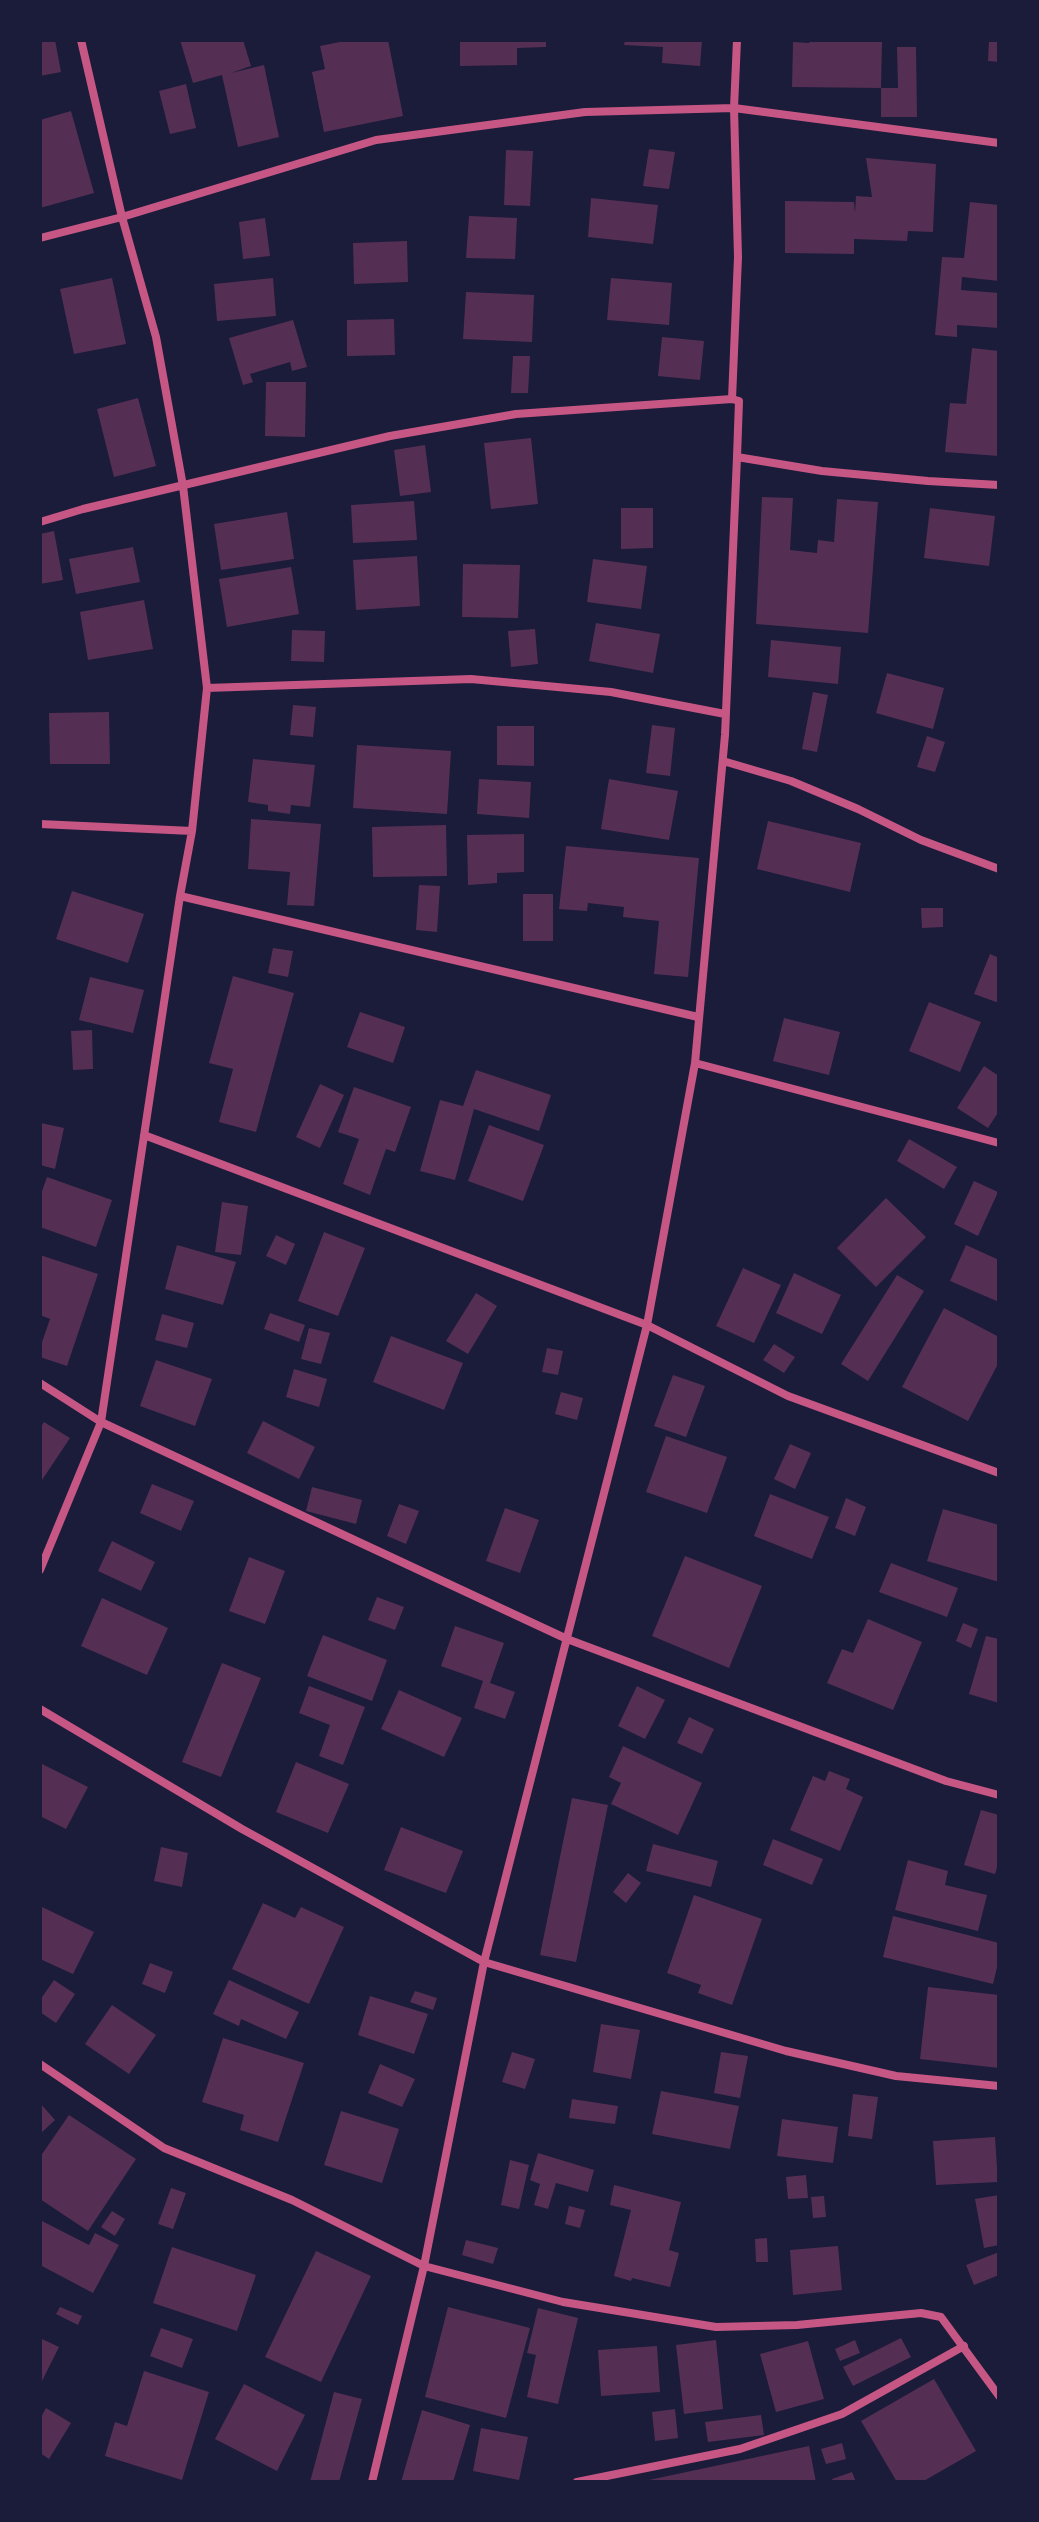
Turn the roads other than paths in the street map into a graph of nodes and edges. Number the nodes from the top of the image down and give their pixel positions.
1 (81, 40) edge
2 (737, 40) edge
3 (734, 108) junction
4 (999, 143) edge
5 (122, 217) junction
6 (40, 238) edge
7 (732, 399) junction
8 (737, 457) junction
9 (999, 485) edge
10 (183, 486) junction
11 (40, 522) edge
12 (207, 688) junction
13 (725, 714) junction
14 (723, 761) junction
15 (40, 824) edge
16 (192, 831) junction
17 (999, 869) edge
18 (180, 896) junction
19 (698, 1017) junction
20 (695, 1063) junction
21 (144, 1135) junction
22 (999, 1143) edge
23 (647, 1325) junction
24 (40, 1383) edge
25 (101, 1422) junction
26 (999, 1473) edge
27 (40, 1570) edge
28 (567, 1639) junction
29 (40, 1709) edge
30 (999, 1795) edge
31 (484, 1962) junction
32 (40, 2064) edge
33 (999, 2086) edge
34 (424, 2266) junction
35 (964, 2346) junction
36 (999, 2396) edge
37 (372, 2482) edge
38 (577, 2482) edge

1 - 5 street
2 - 3 street
3 - 4 street
3 - 5 street
3 - 7 street
5 - 6 street
5 - 10 street
7 - 8 street
7 - 10 street
8 - 9 street
8 - 13 street
10 - 11 street
10 - 12 street
12 - 13 street
12 - 16 street
13 - 14 street
14 - 17 street
14 - 19 street
15 - 16 street
16 - 18 street
18 - 19 street
18 - 21 street
19 - 20 street
20 - 22 street
20 - 23 street
21 - 23 street
21 - 25 street
23 - 26 street
23 - 28 street
24 - 25 street
25 - 27 street
25 - 28 street
28 - 30 street
28 - 31 street
29 - 31 street
31 - 33 street
31 - 34 street
32 - 34 street
34 - 35 street
34 - 37 street
35 - 36 street
35 - 38 street

